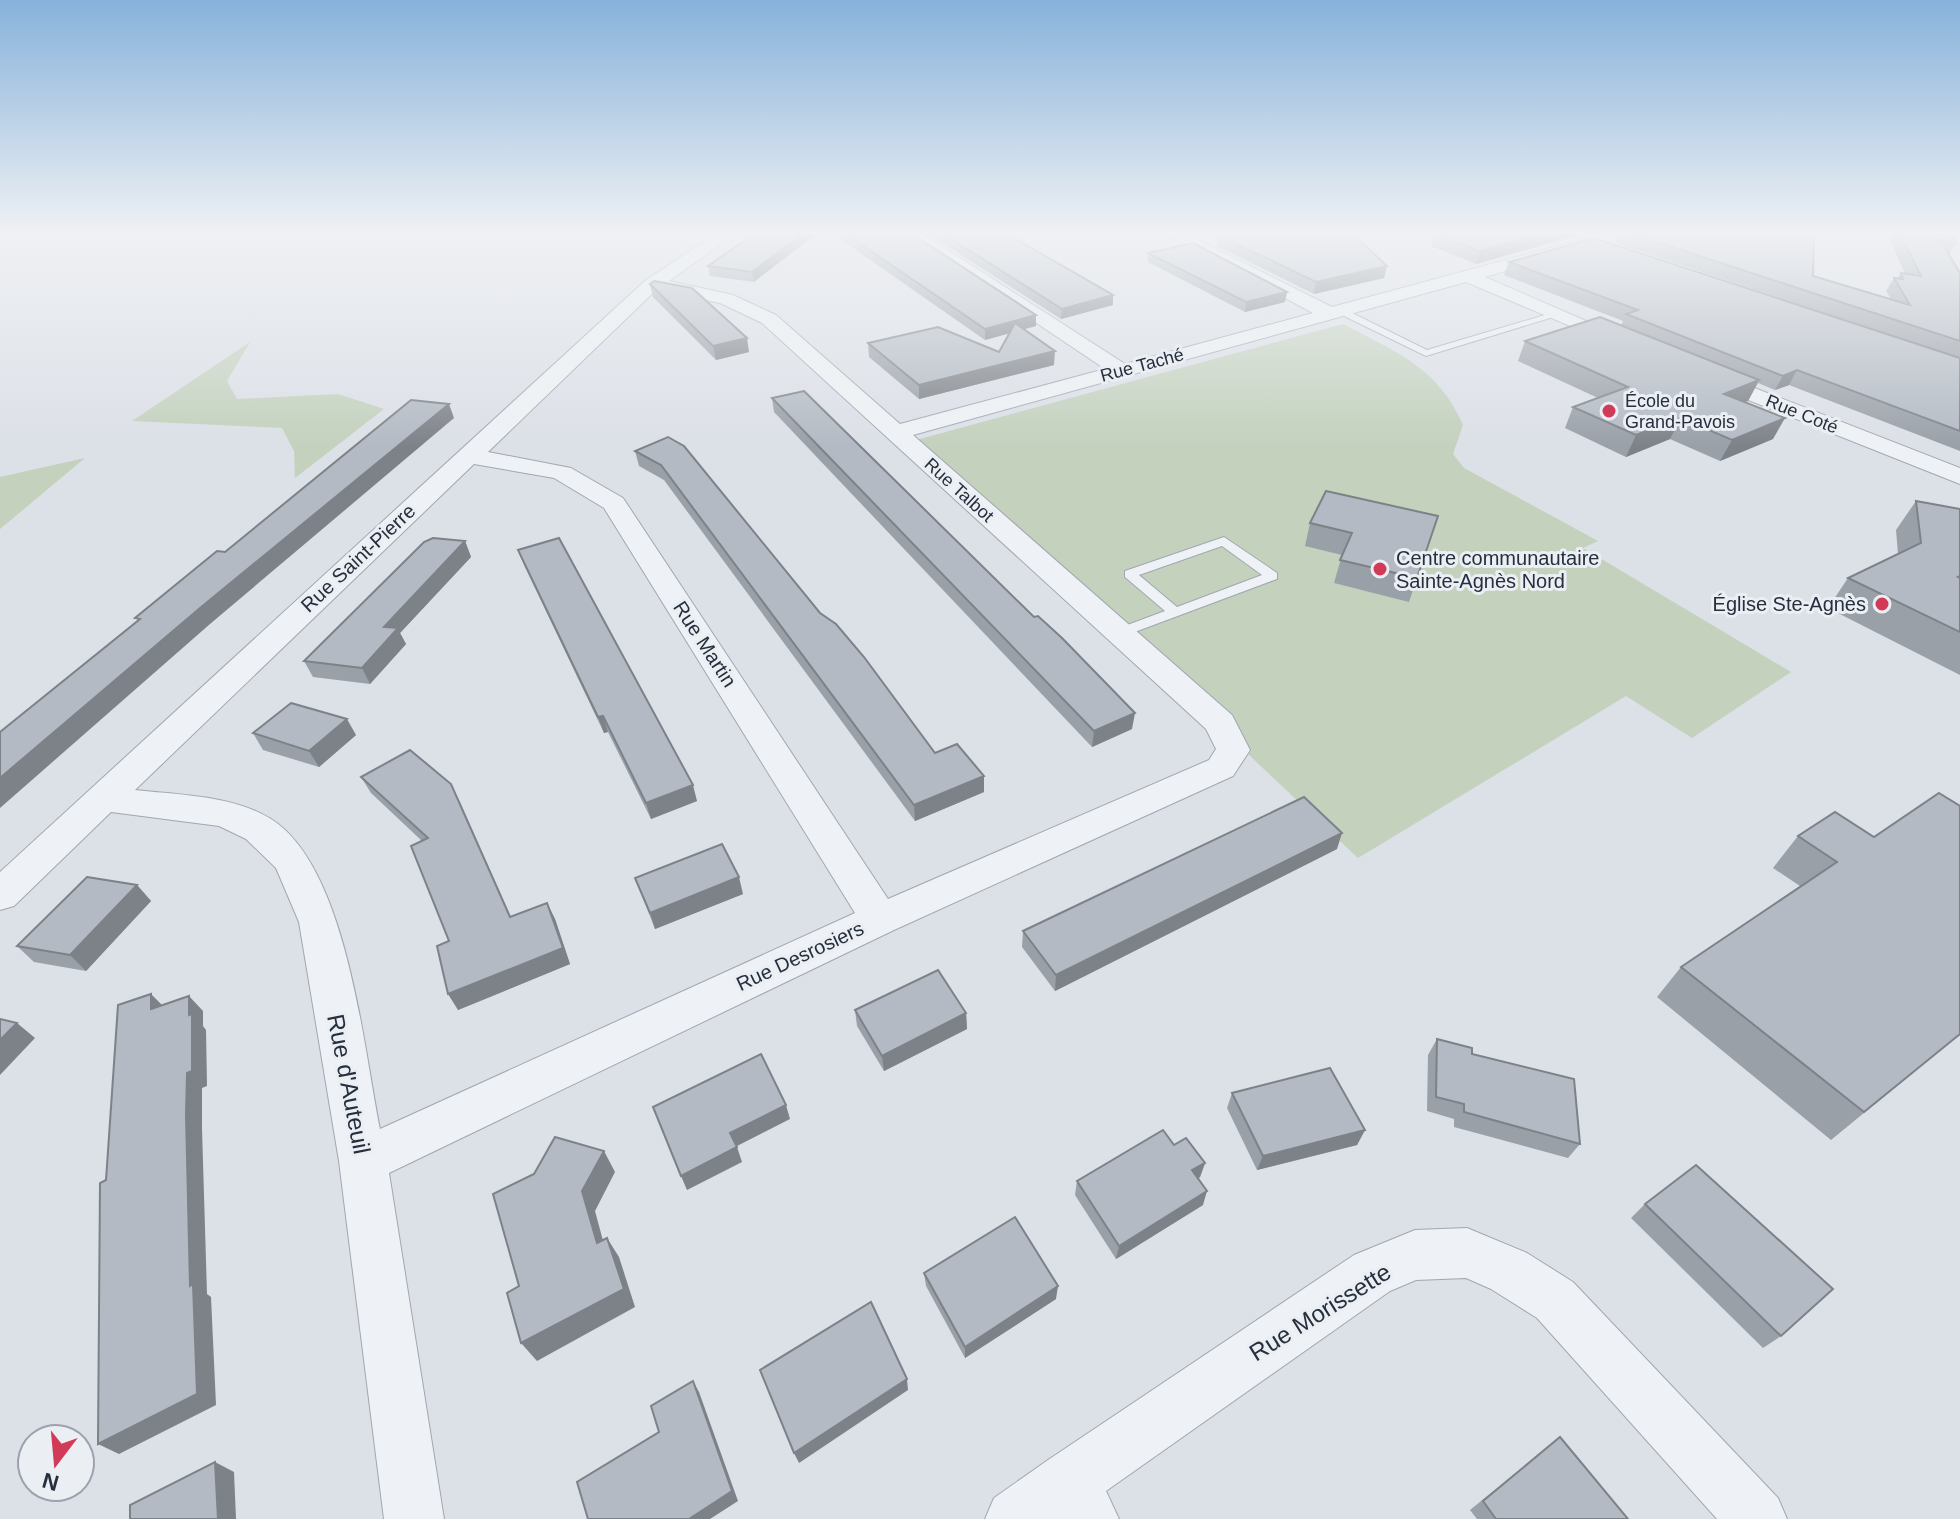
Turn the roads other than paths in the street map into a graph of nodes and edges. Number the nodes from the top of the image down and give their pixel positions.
1 (630, 305) edge
2 (747, 305) edge
3 (1021, 305) edge
4 (1321, 305) edge
5 (1362, 305) edge
6 (1536, 305) edge
7 (1336, 312) junction
8 (1558, 314) junction
9 (1644, 350) edge
10 (1687, 368) edge
11 (1122, 371) junction
12 (895, 433) junction
13 (467, 456) junction
14 (1960, 477) edge
15 (1175, 612) junction
16 (1119, 633) junction
17 (1233, 750) joint
18 (101, 798) junction
19 (0, 895) edge
20 (880, 919) junction
21 (363, 1161) junction
22 (1079, 1499) edge
23 (414, 1519) edge
24 (1015, 1519) edge
25 (1757, 1519) edge

1 - 13 street, Rue Saint-Pierre
2 - 12 street, Rue Talbot
3 - 11 street
4 - 7 street
5 - 7 street, Rue Taché
6 - 8 street
7 - 8 lane
7 - 11 street, Rue Taché
8 - 9 street
10 - 14 street, Rue Coté
11 - 12 street, Rue Taché
12 - 16 street, Rue Talbot
13 - 18 street, Rue Saint-Pierre
13 - 20 street, Rue Martin
15 - 15 lane
15 - 16 lane
16 - 17 street, Rue Talbot
17 - 20 street, Rue Desrosiers
18 - 19 street, Rue Saint-Pierre
18 - 21 street, Rue d'Auteuil
20 - 21 street, Rue Desrosiers
21 - 23 street, Rue d'Auteuil
22 - 24 street, Rue Morissette
22 - 25 street, Rue Morissette

